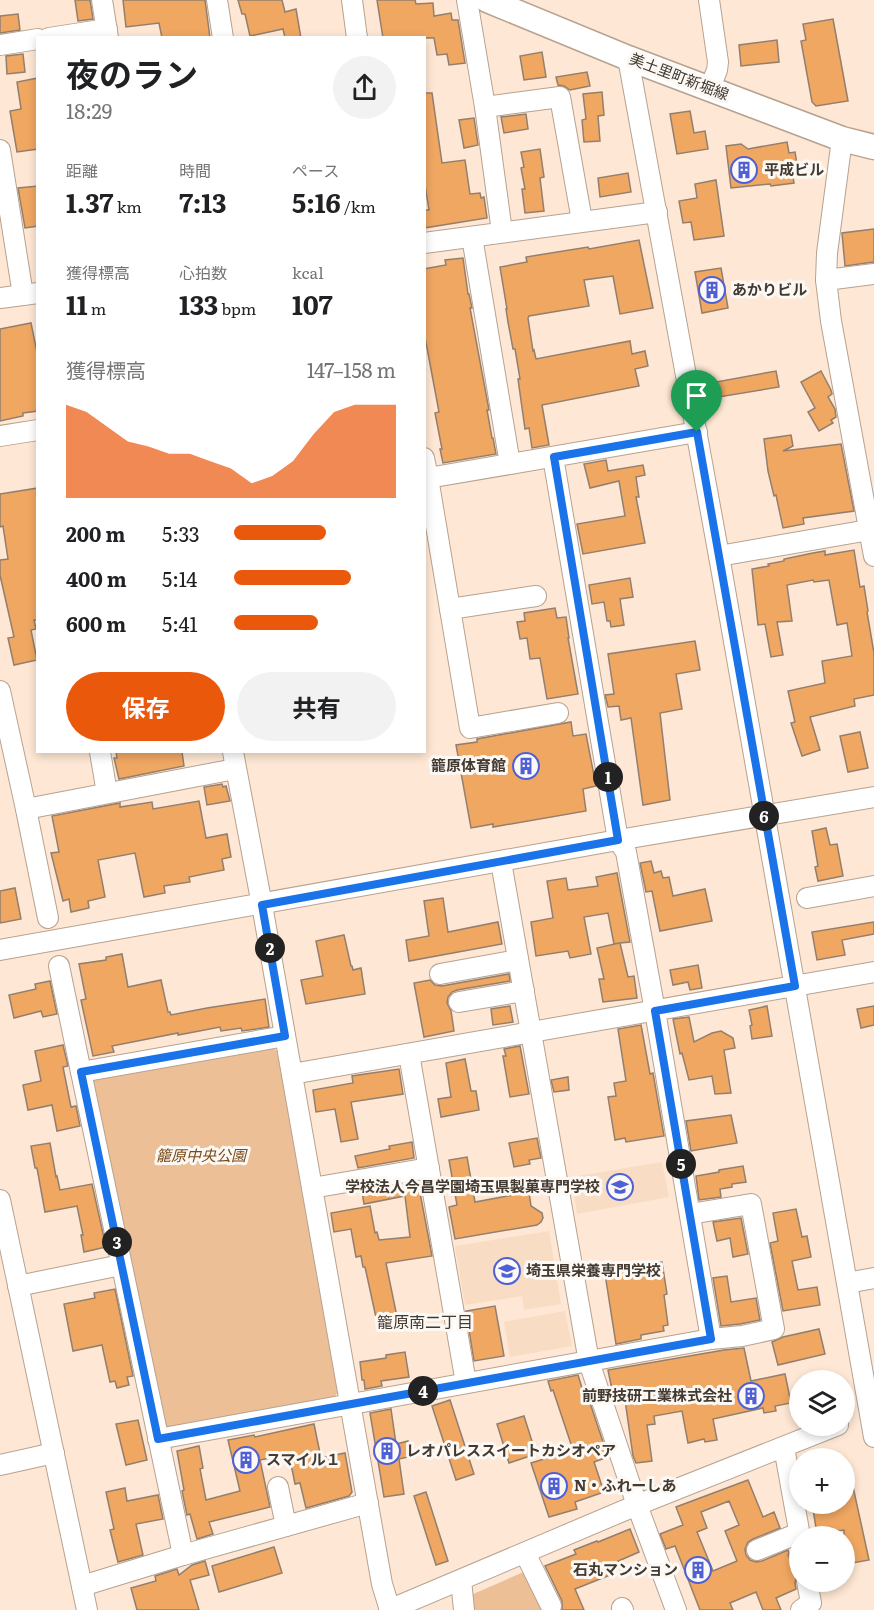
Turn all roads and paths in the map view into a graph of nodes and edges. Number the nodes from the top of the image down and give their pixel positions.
1 (102, 0) edge
2 (217, 0) edge
3 (352, 0) edge
4 (467, 0) edge
5 (487, 0) edge
6 (709, 0) edge
7 (108, 33) edge
8 (73, 36) edge
9 (223, 36) edge
10 (357, 36) edge
11 (36, 39) edge
12 (0, 45) edge
13 (628, 58) junction
14 (710, 88) junction
15 (485, 108) junction
16 (842, 139) junction
17 (874, 147) edge
18 (0, 150) edge
19 (3, 187) edge
20 (657, 212) junction
21 (582, 222) junction
22 (502, 232) junction
23 (472, 237) junction
24 (426, 243) edge
25 (874, 274) edge
26 (826, 280) junction
27 (30, 294) edge
28 (0, 298) edge
29 (36, 430) edge
30 (697, 432) junction
31 (0, 436) edge
32 (554, 457) junction
33 (510, 464) junction
34 (426, 468) edge
35 (428, 478) junction
36 (872, 530) edge
37 (719, 556) junction
38 (874, 556) edge
39 (536, 596) dead end
40 (450, 609) junction
41 (0, 691) edge
42 (558, 712) dead end
43 (100, 753) edge
44 (234, 760) edge
45 (107, 793) junction
46 (874, 797) edge
47 (26, 809) junction
48 (764, 816) junction
49 (618, 840) junction
50 (501, 862) junction
51 (874, 886) edge
52 (807, 898) dead end
53 (262, 905) junction
54 (48, 918) dead end
55 (0, 950) edge
56 (518, 960) junction
57 (59, 966) dead end
58 (874, 972) edge
59 (440, 974) dead end
60 (795, 986) junction
61 (524, 991) junction
62 (459, 1002) dead end
63 (655, 1011) junction
64 (531, 1033) junction
65 (285, 1036) junction
66 (409, 1054) junction
67 (81, 1072) junction
68 (292, 1074) junction
69 (429, 1168) junction
70 (312, 1188) junction
71 (0, 1200) edge
72 (690, 1214) junction
73 (121, 1264) junction
74 (874, 1278) edge
75 (847, 1283) junction
76 (18, 1286) junction
77 (711, 1339) junction
78 (589, 1362) junction
79 (466, 1383) junction
80 (351, 1404) junction
81 (872, 1412) edge
82 (855, 1418) edge
83 (811, 1436) edge
84 (874, 1437) edge
85 (158, 1439) junction
86 (784, 1447) junction
87 (54, 1453) junction
88 (0, 1465) edge
89 (278, 1487) dead end
90 (368, 1503) junction
91 (637, 1505) junction
92 (286, 1526) junction
93 (798, 1526) edge
94 (789, 1538) edge
95 (757, 1550) dead end
96 (525, 1552) junction
97 (183, 1555) junction
98 (461, 1580) junction
99 (82, 1587) junction
100 (809, 1592) edge
101 (551, 1606) dead end
102 (674, 1609) edge
103 (87, 1610) edge
104 (389, 1610) edge
105 (464, 1610) edge
106 (801, 1610) edge

1 - 7 street
2 - 9 street
3 - 10 street
4 - 15 street
5 - 13 main road, 美土里町新堀線
6 - 14 street
7 - 8 street
11 - 12 street
13 - 14 main road, 美土里町新堀線
13 - 20 street
14 - 16 main road, 美土里町新堀線
15 - 21 street
15 - 22 street
16 - 17 main road, 美土里町新堀線
16 - 26 street
18 - 19 street
19 - 27 street
20 - 21 street
20 - 30 street
21 - 22 street
22 - 23 street
23 - 24 street
23 - 33 street
25 - 26 street
26 - 36 street
27 - 28 street
29 - 31 street
30 - 32 street
30 - 37 street
32 - 33 street
32 - 49 street
33 - 35 street
34 - 35 street
35 - 40 street
36 - 37 street
36 - 38 street
37 - 48 street
39 - 40 street
40 - 42 street
41 - 47 street
43 - 45 street
44 - 45 street
44 - 53 street
45 - 47 street
46 - 48 street
47 - 54 street
48 - 49 street
48 - 60 street
49 - 50 street
49 - 63 street
50 - 53 street
50 - 56 street
51 - 52 street
53 - 55 street
53 - 65 street
56 - 59 street
56 - 61 street
57 - 67 street
58 - 60 street
60 - 63 street
60 - 75 street
61 - 62 street
61 - 64 street
63 - 64 street
63 - 72 street
64 - 66 street
64 - 78 street
65 - 67 street
65 - 68 street
66 - 68 street
66 - 69 street
67 - 73 street
68 - 70 street
69 - 70 street
69 - 79 street
70 - 80 street
71 - 76 street
72 - 77 street
72 - 77 street
73 - 76 street
73 - 85 street
74 - 75 street
75 - 81 street
76 - 87 street
77 - 78 street
78 - 79 street
78 - 91 street
79 - 80 street
80 - 85 street
80 - 90 street
81 - 82 street
81 - 84 street
83 - 86 street
85 - 97 street
86 - 91 street
86 - 93 street
87 - 88 street
87 - 99 street
89 - 92 street
90 - 92 street
90 - 104 street
91 - 96 street
91 - 102 street
92 - 97 street
94 - 95 street
96 - 98 street
96 - 101 street
97 - 99 street
98 - 104 street
98 - 105 street
99 - 103 street
100 - 106 street

